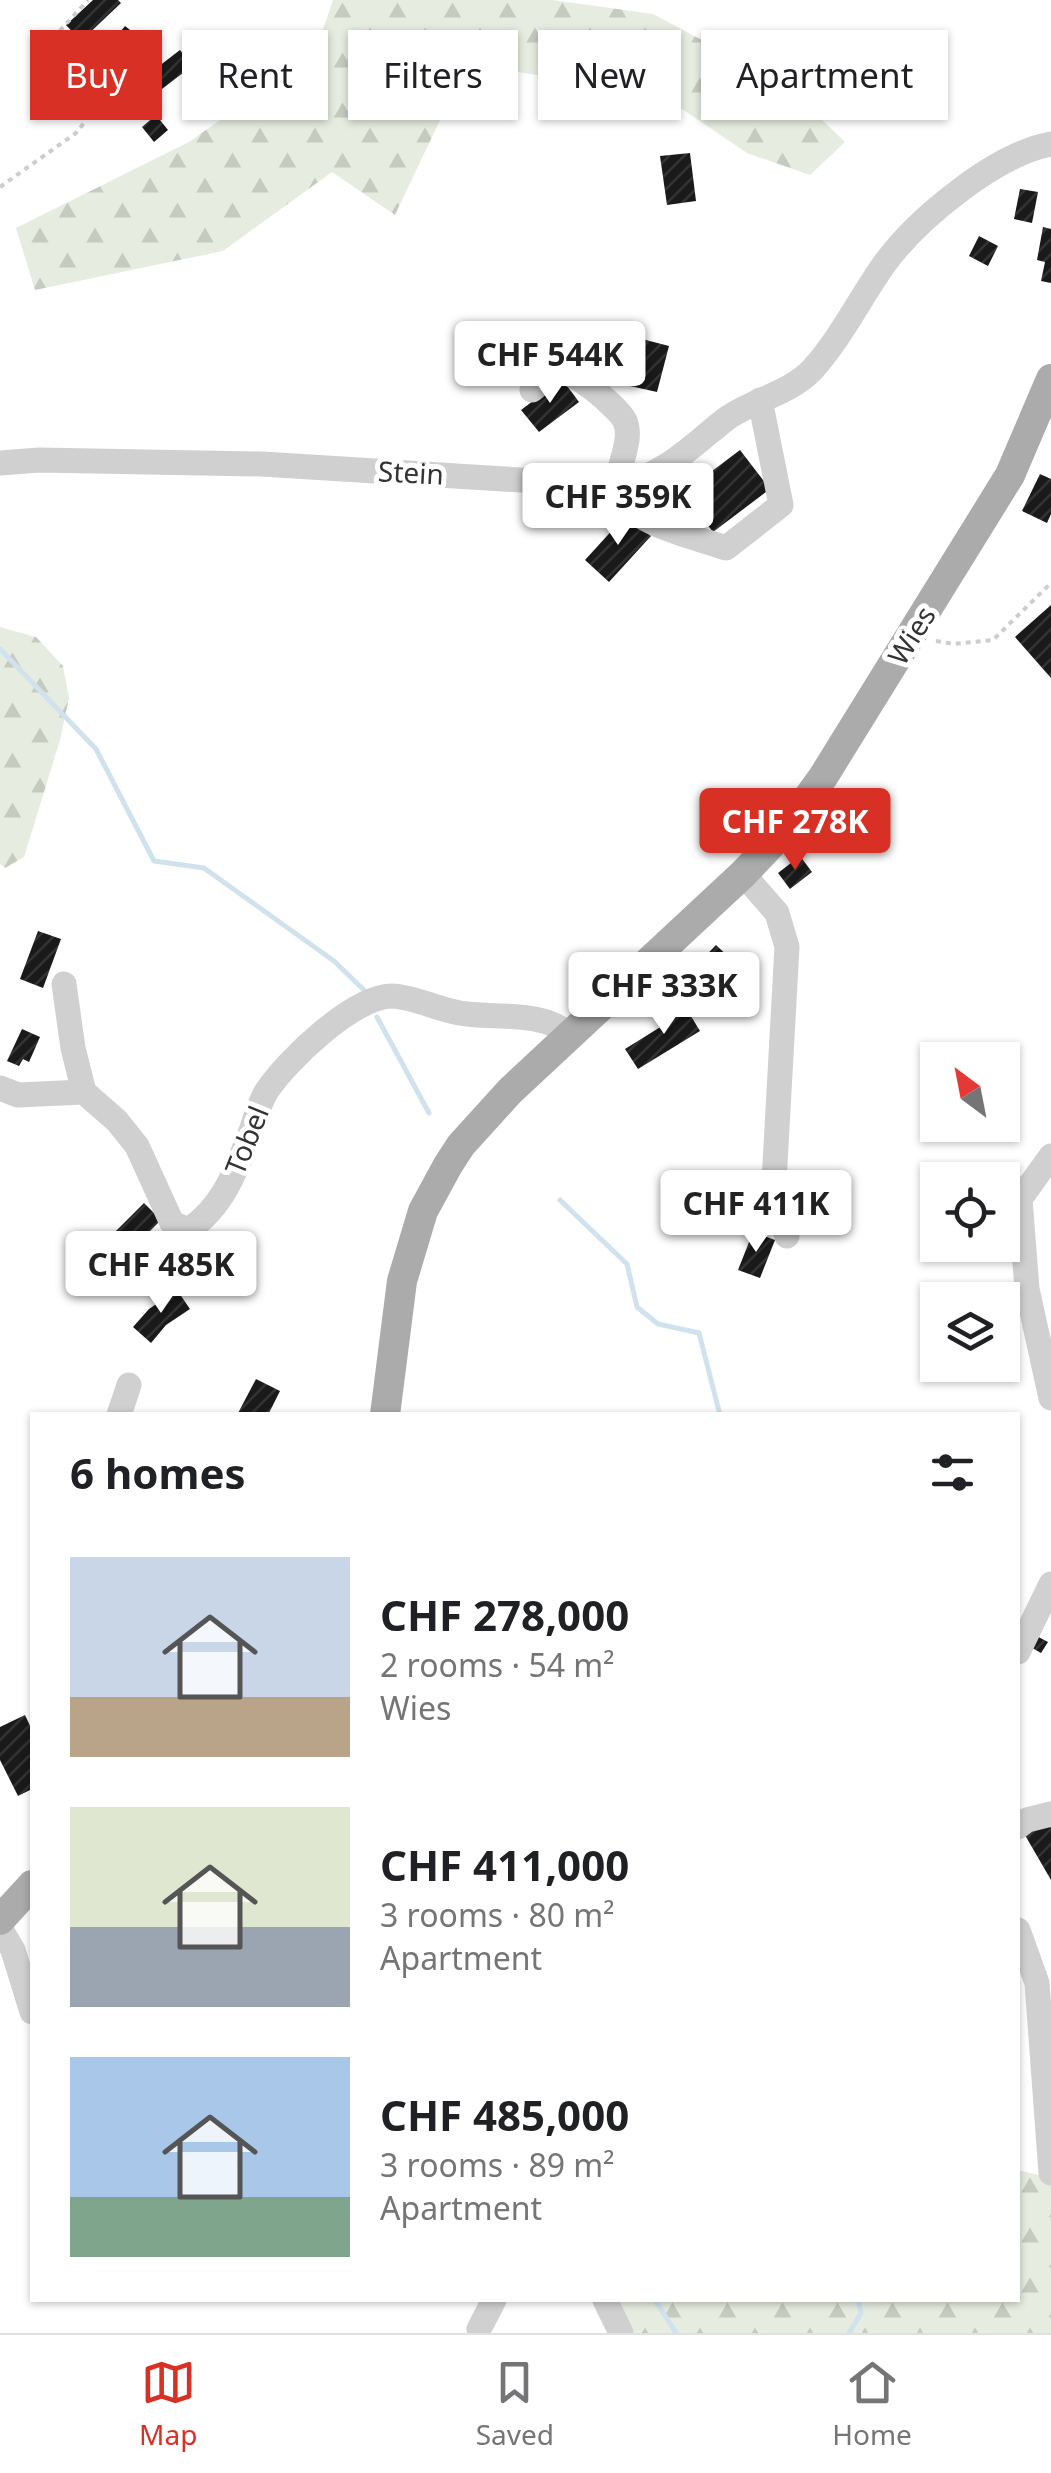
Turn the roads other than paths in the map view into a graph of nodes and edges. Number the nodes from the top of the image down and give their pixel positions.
1 (1051, 144) edge
2 (1051, 379) edge
3 (532, 390) dead end
4 (760, 400) junction
5 (0, 463) edge
6 (618, 483) junction
7 (743, 874) junction
8 (64, 984) dead end
9 (570, 1036) junction
10 (0, 1088) edge
11 (84, 1092) junction
12 (1051, 1156) edge
13 (787, 1236) dead end
14 (129, 1385) dead end
15 (1051, 1398) edge
16 (119, 1412) edge
17 (385, 1412) edge
18 (1051, 1584) edge
19 (1020, 1648) edge
20 (1051, 1814) edge
21 (1020, 1825) edge
22 (30, 1886) edge
23 (0, 1920) edge
24 (0, 1928) edge
25 (1020, 1936) edge
26 (30, 2005) edge
27 (1051, 2174) edge
28 (493, 2302) edge
29 (606, 2302) edge
30 (479, 2329) dead end
31 (620, 2333) edge

1 - 4 street, Stein
2 - 7 main road, Wies
3 - 6 street
4 - 6 street, Stein
4 - 6 street
5 - 6 street, Stein
7 - 9 main road, Wies
7 - 13 street
8 - 11 street
9 - 11 street, Tobel
9 - 17 main road, Wies
10 - 11 street
12 - 15 street
14 - 16 street
18 - 19 street
20 - 21 street
22 - 23 main road
24 - 26 street
25 - 27 street
28 - 30 street
29 - 31 street

